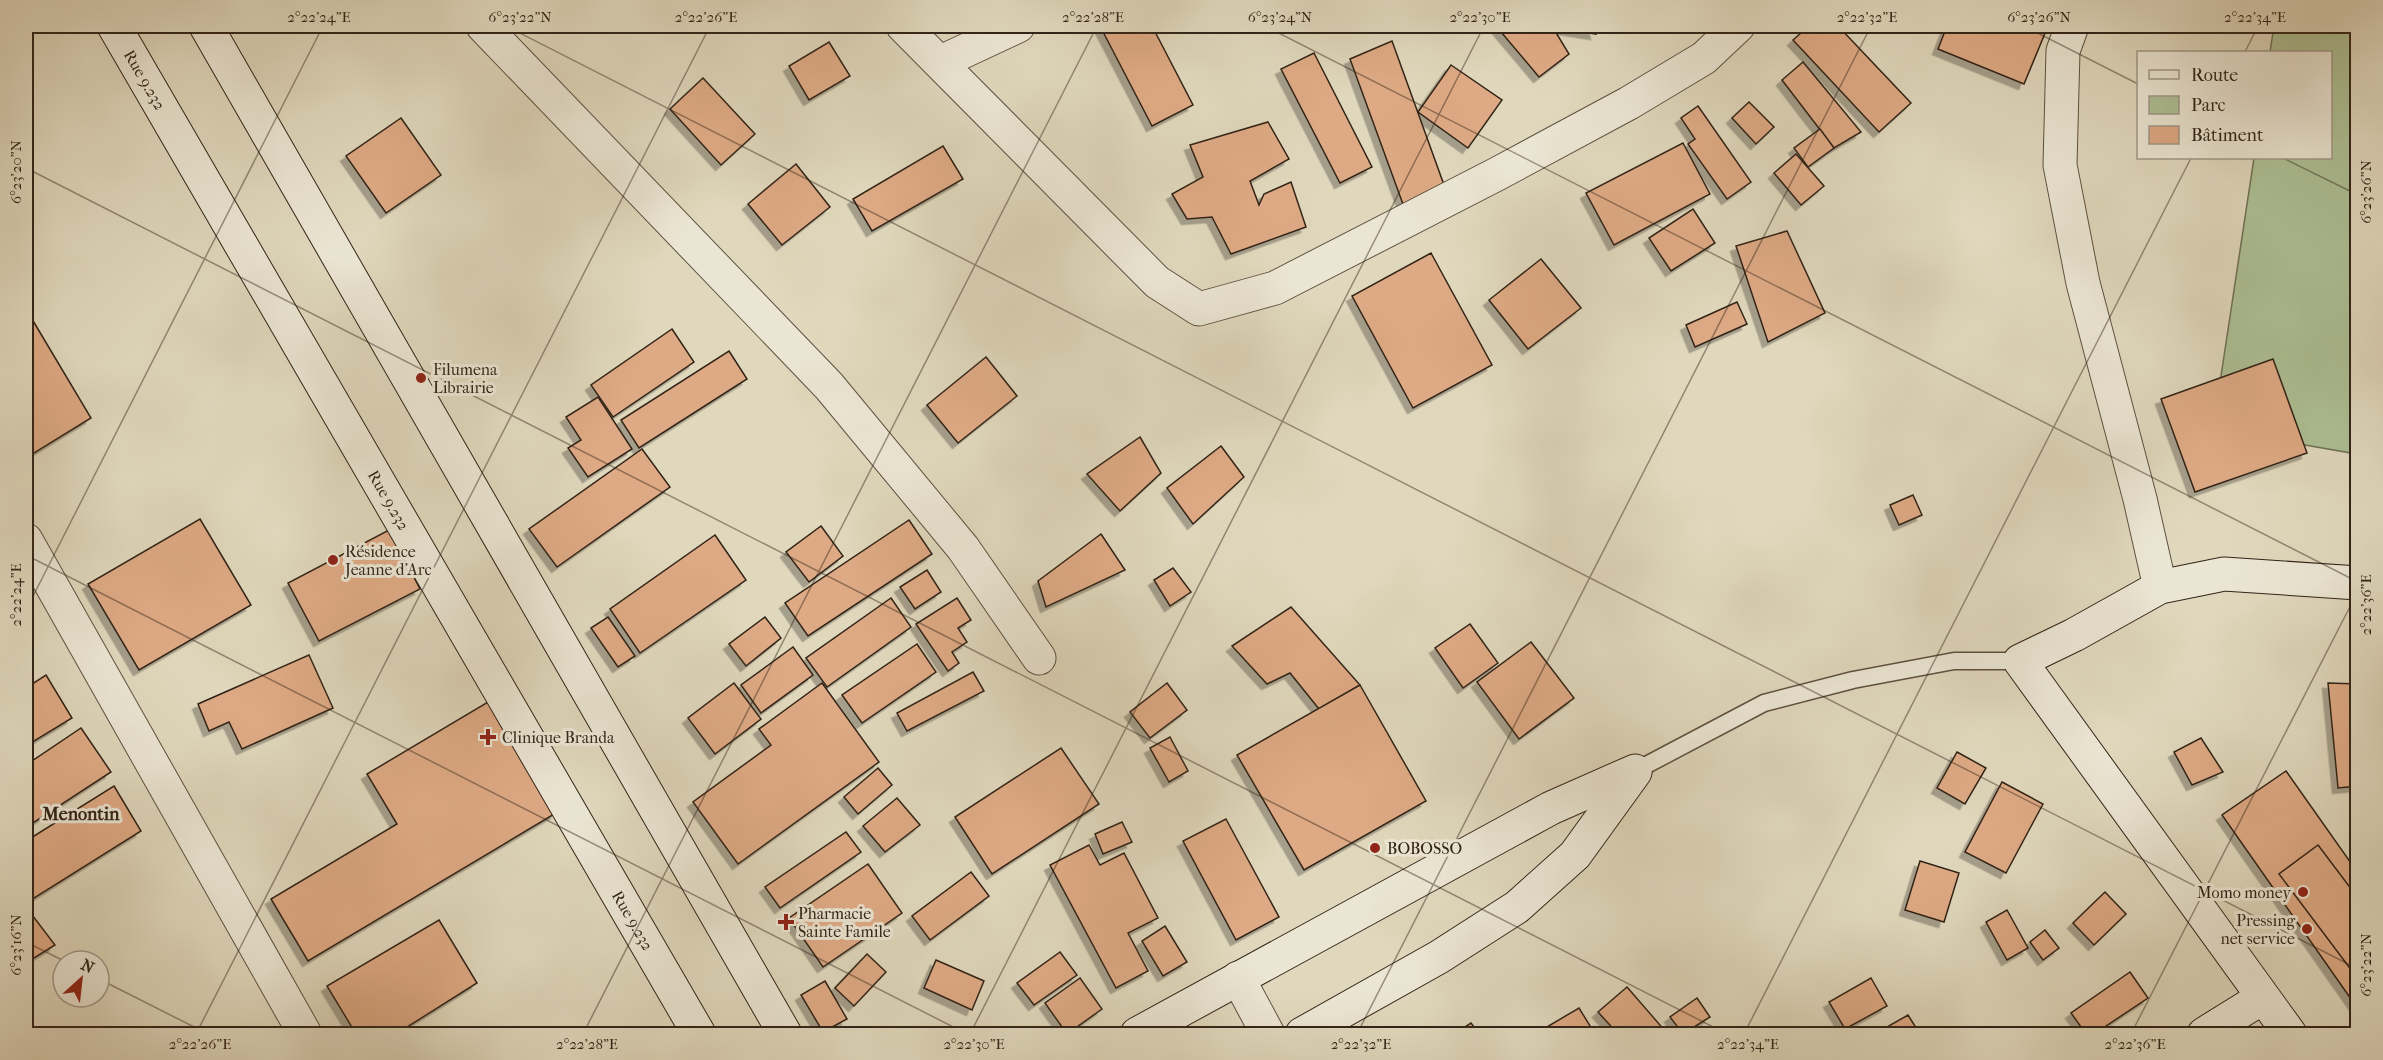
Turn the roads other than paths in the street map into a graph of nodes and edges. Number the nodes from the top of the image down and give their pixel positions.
1 (114, 26) edge
2 (206, 26) edge
3 (483, 26) edge
4 (903, 26) edge
5 (1018, 26) edge
6 (1737, 26) edge
7 (2072, 26) edge
8 (941, 62) junction
9 (26, 540) edge
10 (2358, 583) edge
11 (2160, 587) junction
12 (1039, 658) dead end
13 (2020, 661) junction
14 (1635, 771) junction
15 (1238, 978) junction
16 (2262, 998) junction
17 (305, 1035) edge
18 (699, 1035) edge
19 (785, 1035) edge
20 (1137, 1035) edge
21 (1268, 1035) edge
22 (1302, 1035) edge
23 (2204, 1035) edge
24 (2290, 1035) edge

1 - 18 street, Rue 9.232
2 - 19 street
3 - 12 street
4 - 8 street
5 - 8 street
6 - 8 street
7 - 11 street
9 - 17 street
10 - 11 street
11 - 13 street
13 - 14 lane
13 - 16 street
14 - 15 street
14 - 22 street
15 - 20 street
15 - 21 street
16 - 23 street
16 - 24 street

